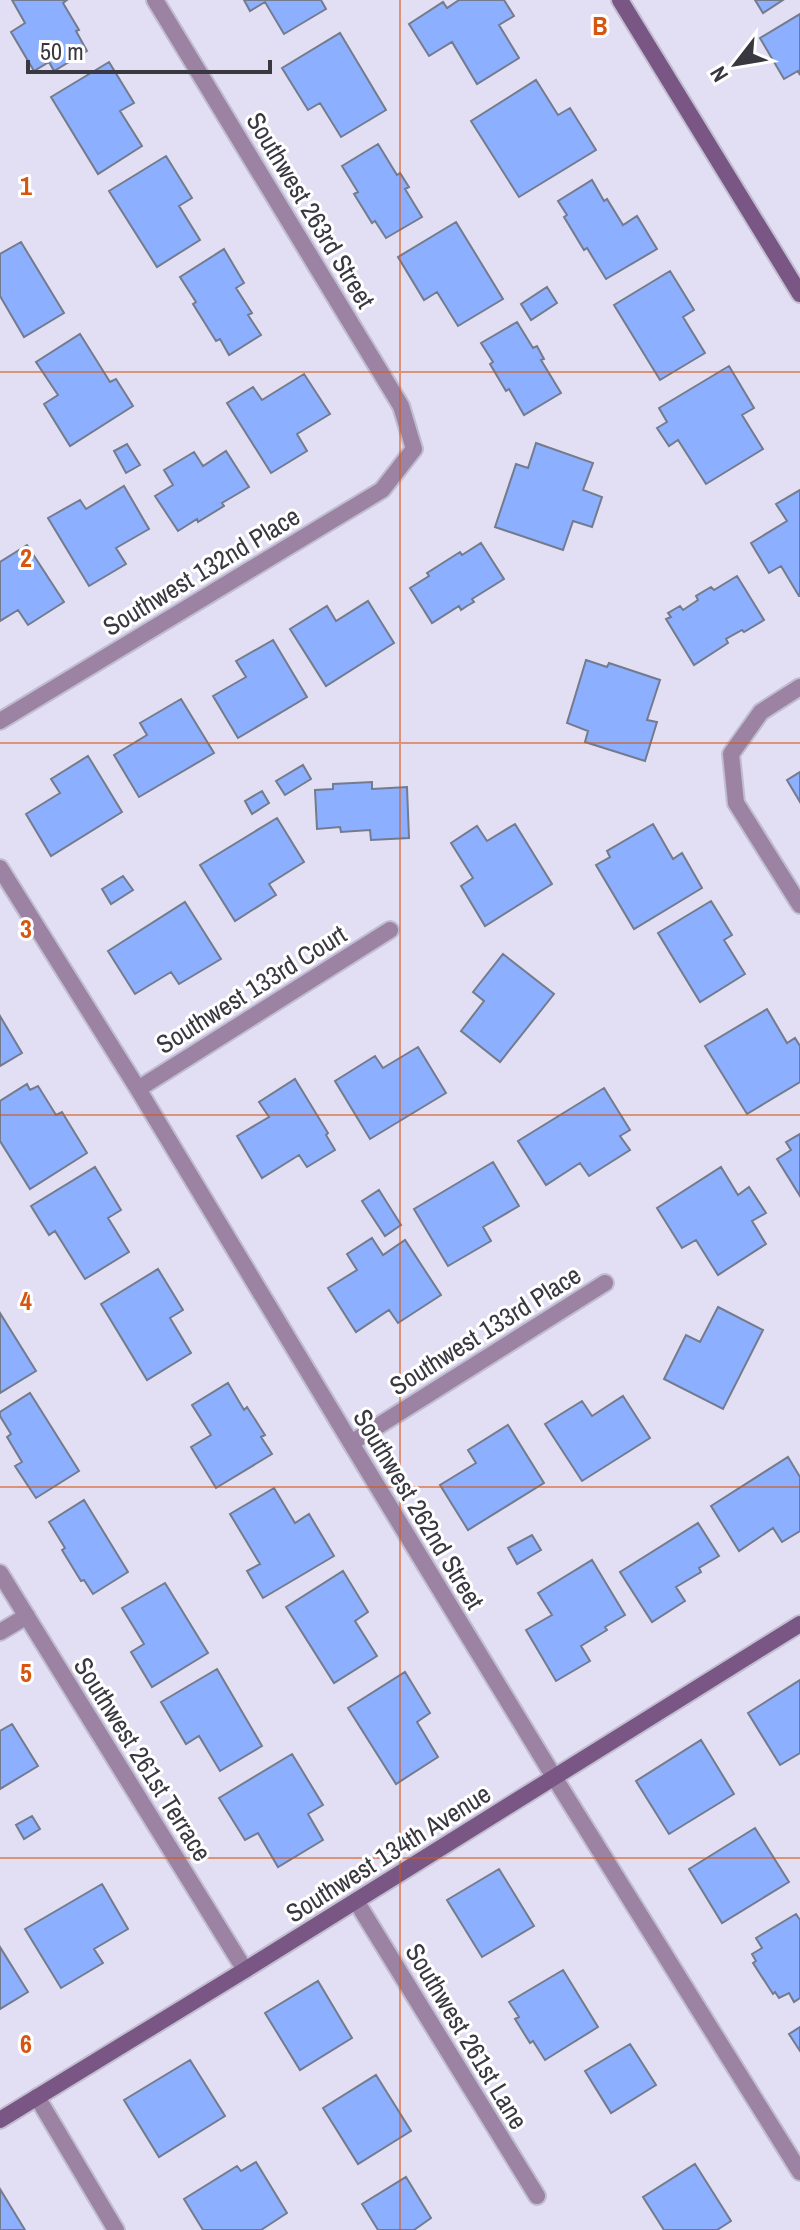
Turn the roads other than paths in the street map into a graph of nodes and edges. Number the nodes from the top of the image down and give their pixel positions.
1 (155, 0) edge
2 (620, 0) edge
3 (800, 294) edge
4 (414, 449) joint
5 (800, 687) edge
6 (0, 721) edge
7 (0, 868) edge
8 (800, 905) edge
9 (390, 930) dead end
10 (138, 1089) junction
11 (605, 1283) dead end
12 (351, 1443) junction
13 (0, 1573) edge
14 (27, 1616) junction
15 (800, 1624) edge
16 (0, 1632) edge
17 (554, 1777) junction
18 (356, 1901) junction
19 (245, 1970) junction
20 (37, 2097) junction
21 (0, 2120) edge
22 (800, 2172) edge
23 (537, 2196) dead end
24 (116, 2230) edge

1 - 4 street, Southwest 263rd Street
2 - 3 street
4 - 6 street, Southwest 132nd Place
5 - 8 street
7 - 10 street, Southwest 262nd Street
9 - 10 street, Southwest 133rd Court
10 - 12 street, Southwest 262nd Street
11 - 12 street, Southwest 133rd Place
12 - 17 street, Southwest 262nd Street
13 - 14 street, Southwest 261st Terrace
14 - 16 street
14 - 19 street, Southwest 261st Terrace
15 - 17 street, Southwest 134th Avenue
17 - 18 street, Southwest 134th Avenue
17 - 22 street, Southwest 262nd Street
18 - 19 street, Southwest 134th Avenue
18 - 23 street, Southwest 261st Lane
19 - 20 street, Southwest 134th Avenue
20 - 21 street, Southwest 134th Avenue
20 - 24 street

